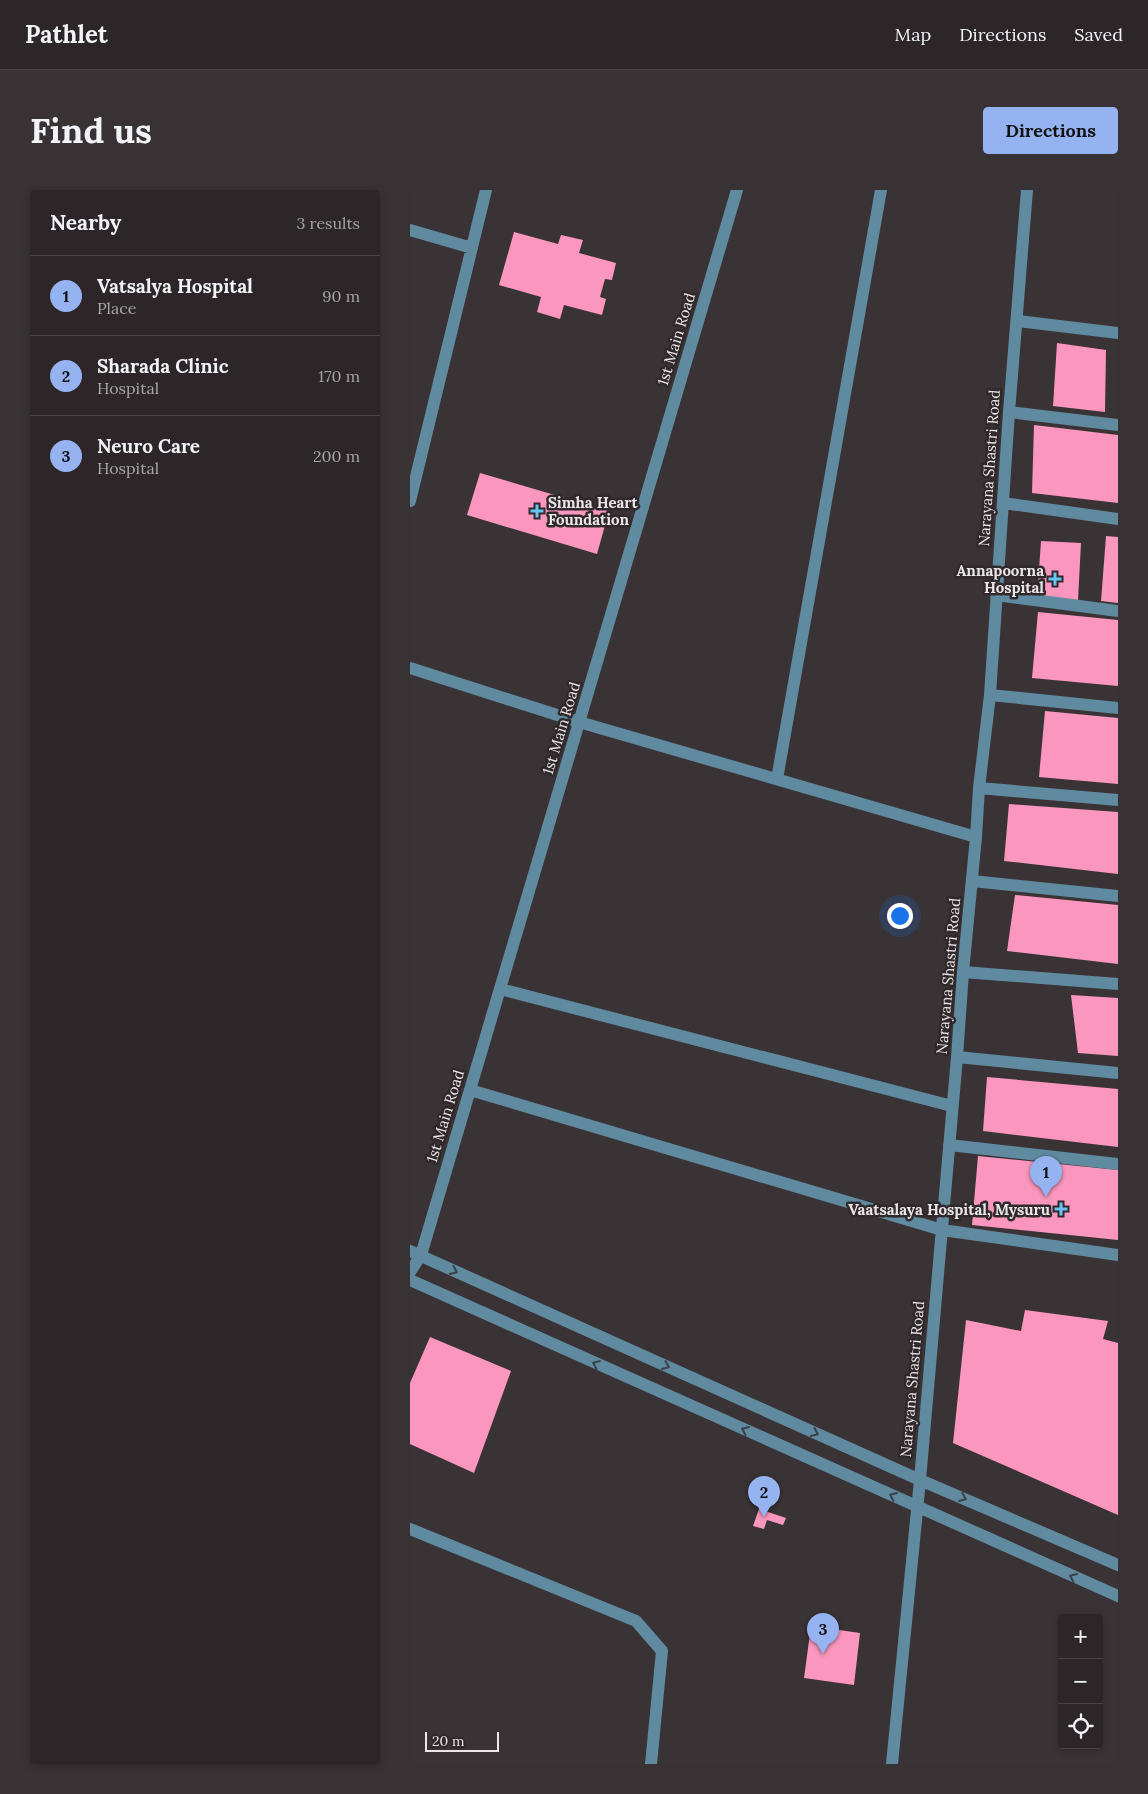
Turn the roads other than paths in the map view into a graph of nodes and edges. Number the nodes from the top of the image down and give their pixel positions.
1 (486, 190) edge
2 (737, 190) edge
3 (881, 190) edge
4 (1028, 190) edge
5 (410, 230) edge
6 (472, 248) junction
7 (1018, 321) junction
8 (1118, 333) edge
9 (1009, 412) junction
10 (1118, 425) edge
11 (410, 501) edge
12 (1003, 503) junction
13 (1118, 519) edge
14 (996, 595) junction
15 (1118, 611) edge
16 (410, 668) edge
17 (990, 695) junction
18 (1118, 708) edge
19 (579, 722) junction
20 (776, 779) junction
21 (979, 788) junction
22 (1118, 800) edge
23 (976, 837) junction
24 (972, 881) junction
25 (1118, 896) edge
26 (962, 972) junction
27 (1118, 984) edge
28 (500, 989) junction
29 (957, 1057) junction
30 (1118, 1073) edge
31 (470, 1090) junction
32 (952, 1106) junction
33 (949, 1145) junction
34 (1118, 1164) edge
35 (942, 1230) junction
36 (415, 1253) edge
37 (1118, 1255) edge
38 (410, 1272) edge
39 (410, 1280) edge
40 (920, 1480) junction
41 (918, 1507) junction
42 (410, 1529) edge
43 (1118, 1564) edge
44 (1118, 1596) edge
45 (651, 1764) edge
46 (892, 1764) edge

1 - 6 street
2 - 19 street, 1st Main Road
3 - 20 street
4 - 7 street, Narayana Shastri Road
5 - 6 street
6 - 11 street
7 - 8 street
7 - 9 street, Narayana Shastri Road
9 - 10 street
9 - 12 street, Narayana Shastri Road
12 - 13 street
12 - 14 street, Narayana Shastri Road
14 - 15 street
14 - 17 street, Narayana Shastri Road
16 - 19 street
17 - 18 street
17 - 21 street, Narayana Shastri Road
19 - 20 street
19 - 28 street, 1st Main Road
20 - 23 street
21 - 22 street
21 - 23 street, Narayana Shastri Road
23 - 24 street, Narayana Shastri Road
24 - 25 street
24 - 26 street, Narayana Shastri Road
26 - 27 street
26 - 29 street, Narayana Shastri Road
28 - 31 street, 1st Main Road
28 - 32 street
29 - 30 street
29 - 32 street, Narayana Shastri Road
31 - 35 street
31 - 36 street, 1st Main Road
32 - 33 street, Narayana Shastri Road
33 - 34 street
33 - 35 street, Narayana Shastri Road
35 - 37 street
35 - 40 street, Narayana Shastri Road
36 - 38 street, 1st Main Road
36 -> 40 street
41 -> 39 street
40 - 41 street, Narayana Shastri Road
40 -> 43 street
44 -> 41 street
41 - 46 street, Narayana Shastri Road
42 - 45 street

